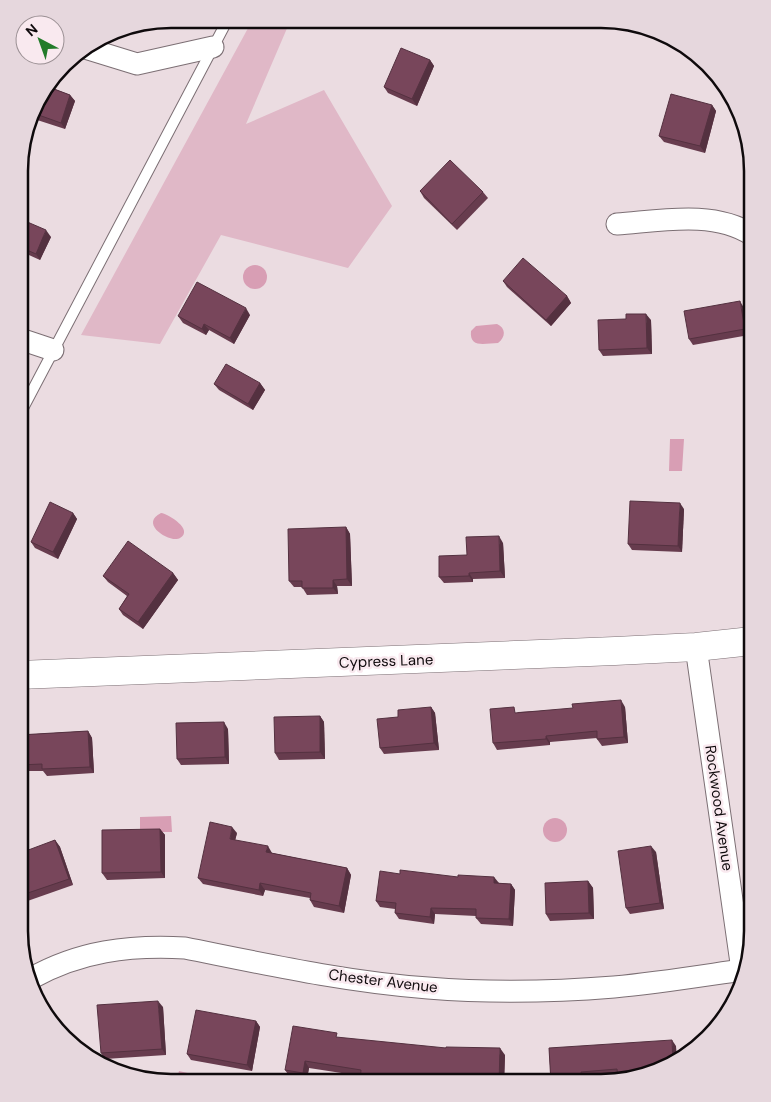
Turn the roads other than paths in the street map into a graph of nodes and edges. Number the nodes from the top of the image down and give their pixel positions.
1 (224, 27) edge
2 (213, 47) junction
3 (94, 51) edge
4 (617, 224) dead end
5 (744, 230) edge
6 (28, 342) edge
7 (53, 350) junction
8 (28, 398) edge
9 (743, 642) edge
10 (696, 646) junction
11 (28, 675) edge
12 (741, 960) edge
13 (738, 971) edge
14 (35, 976) edge

1 - 2 lane
2 - 3 street
2 - 7 lane
4 - 5 street
6 - 7 street
7 - 8 lane
9 - 10 street, Cypress Lane
10 - 11 street, Cypress Lane
10 - 12 street, Rockwood Avenue
13 - 14 street, Chester Avenue

